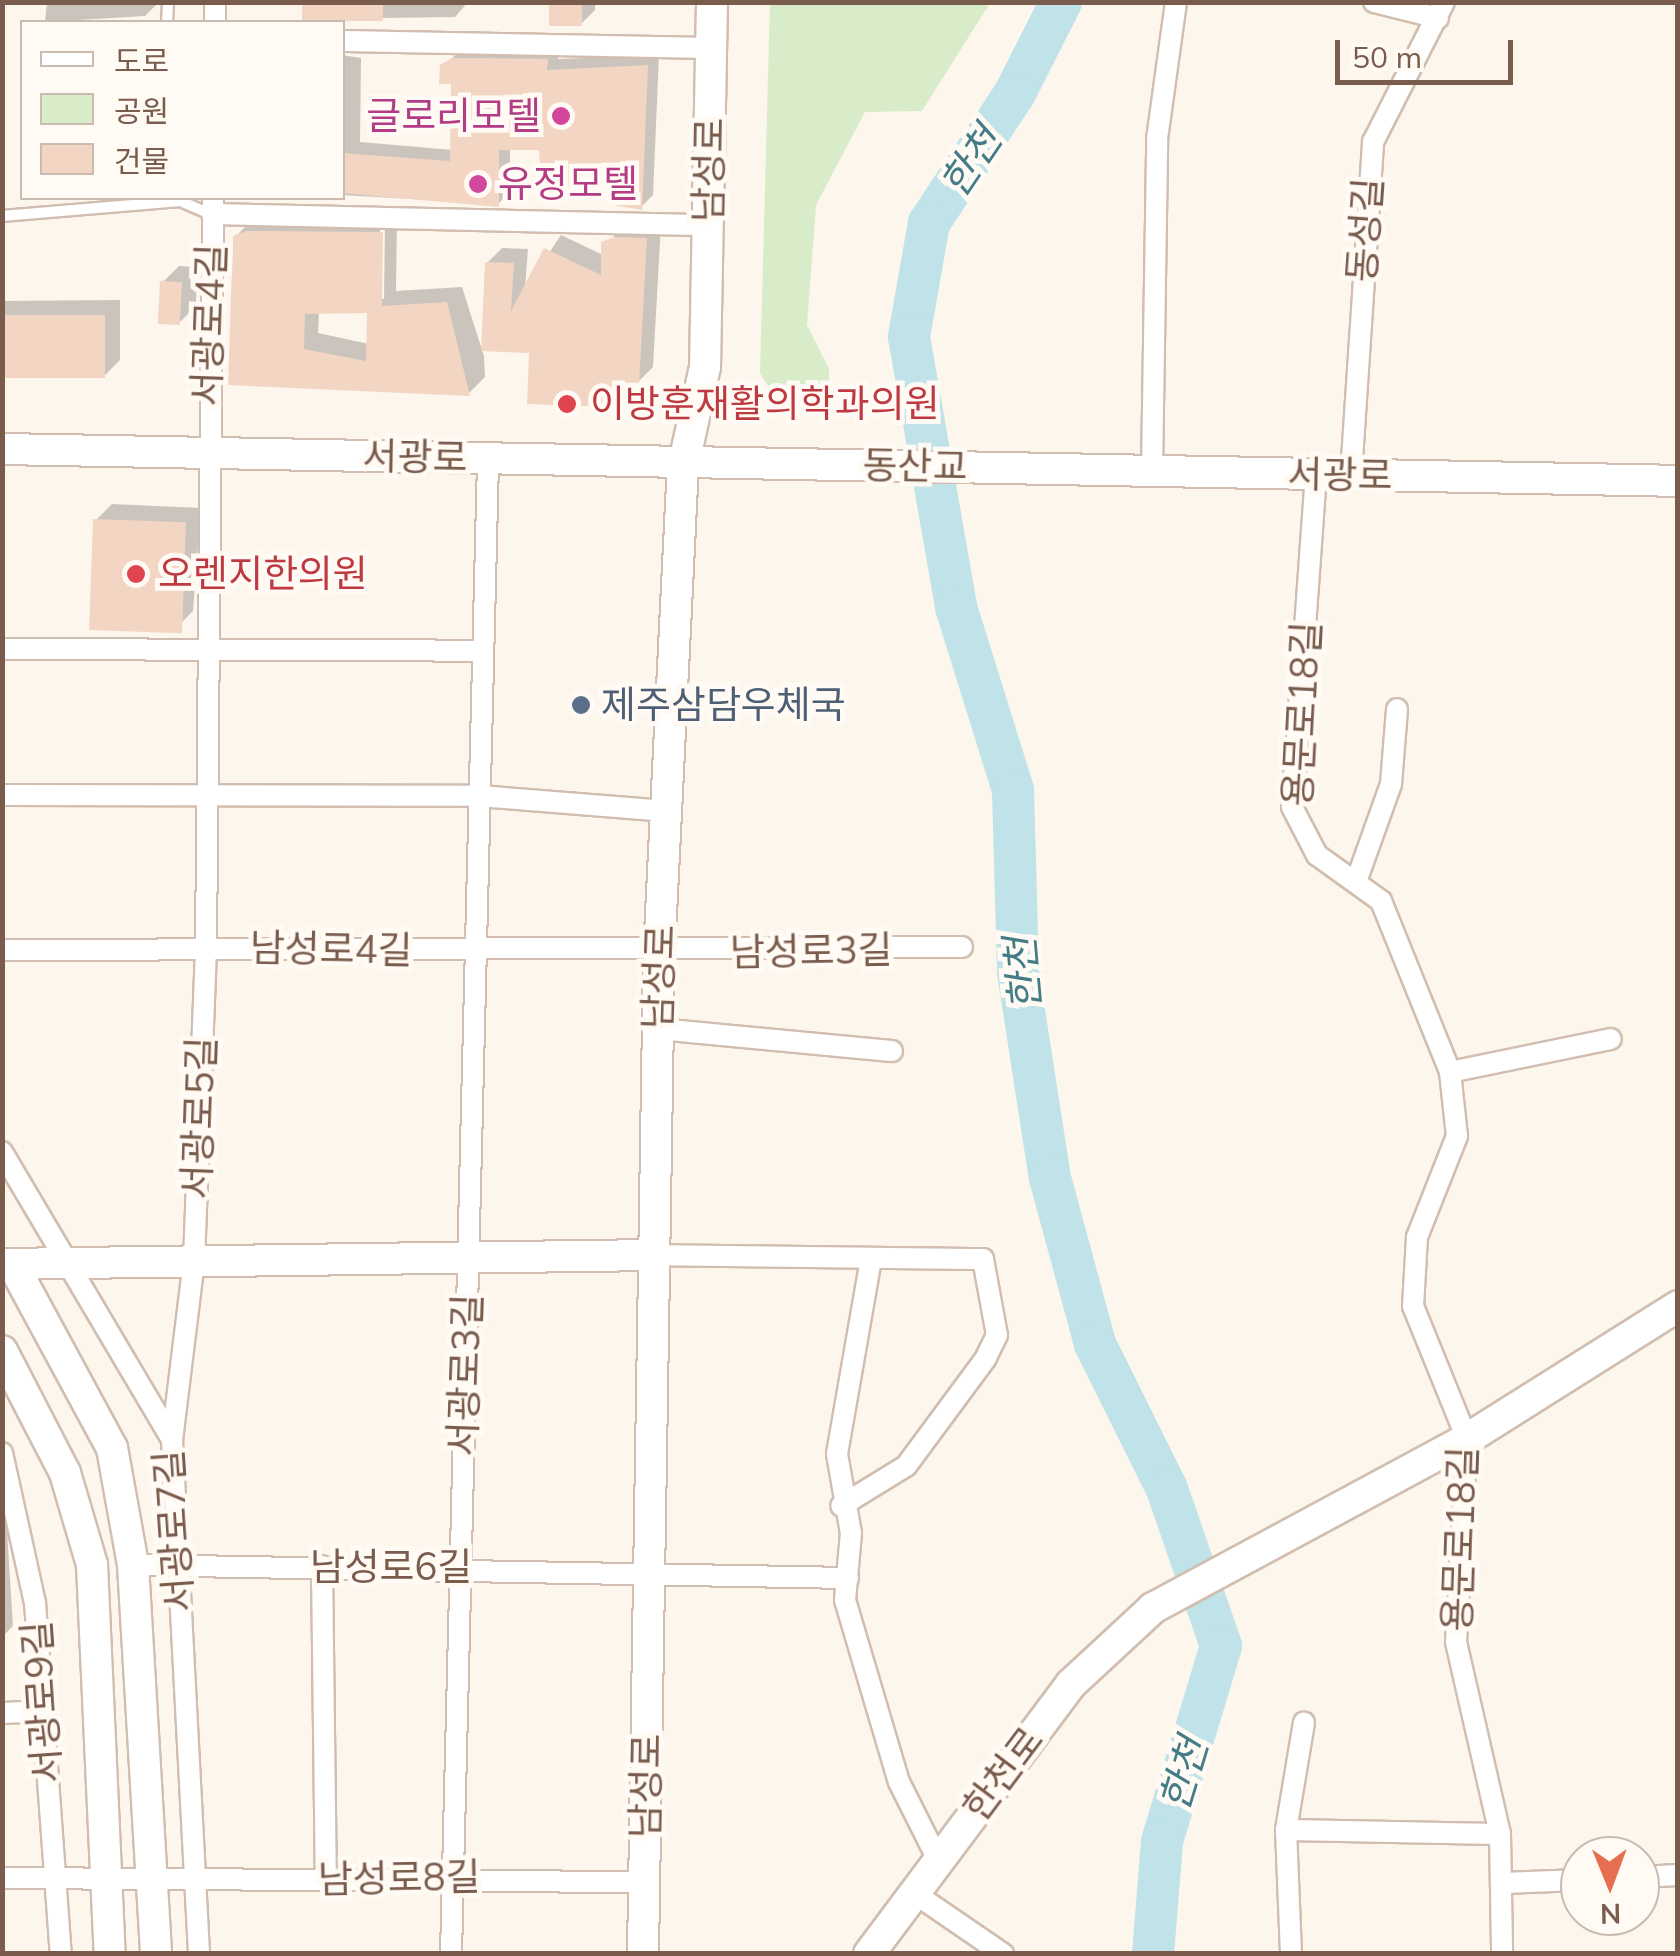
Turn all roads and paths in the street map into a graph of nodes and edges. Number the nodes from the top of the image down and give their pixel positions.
1 (712, 2) edge
2 (1176, 2) edge
3 (1374, 2) edge
4 (1441, 10) edge
5 (345, 41) edge
6 (711, 48) junction
7 (212, 206) edge
8 (2, 216) edge
9 (708, 225) junction
10 (2, 449) edge
11 (204, 452) junction
12 (488, 459) junction
13 (826, 464) joint
14 (683, 467) junction
15 (1002, 468) joint
16 (1152, 471) junction
17 (1316, 474) junction
18 (1351, 475) junction
19 (1678, 482) edge
20 (204, 645) junction
21 (2, 649) edge
22 (483, 651) junction
23 (1397, 709) dead end
24 (204, 794) junction
25 (2, 795) edge
26 (480, 796) junction
27 (666, 811) junction
28 (1357, 879) junction
29 (962, 947) dead end
30 (206, 948) junction
31 (2, 950) edge
32 (480, 950) junction
33 (659, 954) junction
34 (658, 1029) junction
35 (1611, 1038) dead end
36 (892, 1051) dead end
37 (1450, 1072) junction
38 (2, 1152) edge
39 (469, 1255) junction
40 (654, 1255) junction
41 (870, 1259) junction
42 (194, 1261) junction
43 (8, 1264) edge
44 (67, 1266) junction
45 (1678, 1306) edge
46 (2, 1351) edge
47 (1467, 1438) junction
48 (172, 1440) junction
49 (2, 1453) edge
50 (841, 1506) junction
51 (133, 1565) junction
52 (322, 1566) junction
53 (458, 1566) junction
54 (185, 1567) junction
55 (648, 1577) junction
56 (848, 1578) junction
57 (44, 1712) junction
58 (2, 1713) edge
59 (1304, 1722) dead end
60 (1286, 1830) junction
61 (1500, 1834) junction
62 (938, 1860) junction
63 (453, 1876) junction
64 (56, 1877) junction
65 (2, 1878) edge
66 (153, 1878) junction
67 (107, 1879) junction
68 (326, 1879) junction
69 (1560, 1881) edge
70 (195, 1882) junction
71 (644, 1882) junction
72 (1503, 1883) junction
73 (914, 1893) junction
74 (61, 1954) edge
75 (110, 1954) edge
76 (156, 1954) edge
77 (199, 1954) edge
78 (451, 1954) edge
79 (643, 1954) edge
80 (869, 1954) edge
81 (1003, 1954) edge
82 (1291, 1954) edge
83 (1502, 1954) edge

1 - 6 main road, 남성로
2 - 16 street
3 - 4 street
4 - 18 street, 동성길
5 - 6 street
6 - 9 main road, 남성로
7 - 8 lane
7 - 9 street
7 - 11 street, 서광로4길
9 - 14 main road, 남성로
10 - 11 main road, 서광로
11 - 12 main road, 서광로
11 - 20 street, 서광로5길
12 - 14 main road, 서광로
12 - 22 street, 서광로3길
13 - 14 main road, 서광로
13 - 15 main road, 동산교
14 - 27 main road, 남성로
15 - 16 main road, 서광로
16 - 17 main road, 서광로
17 - 18 main road, 서광로
17 - 28 street, 용문로18길
18 - 19 main road, 서광로
20 - 21 street
20 - 22 street
20 - 24 street, 서광로5길
22 - 26 street, 서광로3길
23 - 28 street
24 - 25 street
24 - 26 street
24 - 30 street, 서광로5길
26 - 27 street
26 - 32 street, 서광로3길
27 - 33 main road, 남성로
28 - 37 street, 용문로18길
29 - 33 street, 남성로3길
30 - 31 street, 남성로4길
30 - 32 street, 남성로4길
30 - 42 street, 서광로5길
32 - 33 street, 남성로4길
32 - 39 street, 서광로3길
33 - 34 main road, 남성로
34 - 36 street
34 - 40 main road, 남성로
35 - 37 street
37 - 47 street, 용문로18길
38 - 44 street, 서광로7길
39 - 40 main road
39 - 42 main road
39 - 53 street, 서광로3길
40 - 41 street
40 - 55 main road, 남성로
41 - 50 street
41 - 50 street
42 - 44 main road
42 - 48 street, 서광로5길
43 - 44 main road
43 - 51 main road
44 - 48 street, 서광로7길
45 - 47 main road
46 - 67 main road
47 - 61 street, 용문로18길
47 - 62 main road, 한천로
48 - 54 street, 서광로7길
49 - 57 street, 서광로9길
50 - 56 street
51 - 54 street, 남성로6길
51 - 66 main road
52 - 53 street, 남성로6길
52 - 54 street, 남성로6길
52 - 68 street
53 - 55 street, 남성로6길
53 - 63 street, 서광로3길
54 - 70 street, 서광로7길
55 - 56 street, 남성로6길
55 - 71 main road, 남성로
56 - 62 street
57 - 58 street
57 - 64 street, 서광로9길
59 - 60 street
60 - 61 street
60 - 82 street
61 - 72 street, 용문로18길
62 - 73 main road, 한천로
63 - 68 street, 남성로8길
63 - 71 street, 남성로8길
63 - 78 street, 서광로3길
64 - 65 street, 남성로8길
64 - 67 street, 남성로8길
64 - 74 street, 서광로9길
66 - 67 street, 남성로8길
66 - 70 street, 남성로8길
66 - 76 main road
67 - 75 main road
68 - 70 street, 남성로8길
69 - 72 street
70 - 77 street, 서광로7길
71 - 79 main road, 남성로
72 - 83 street, 용문로18길
73 - 80 main road, 한천로
73 - 81 street

